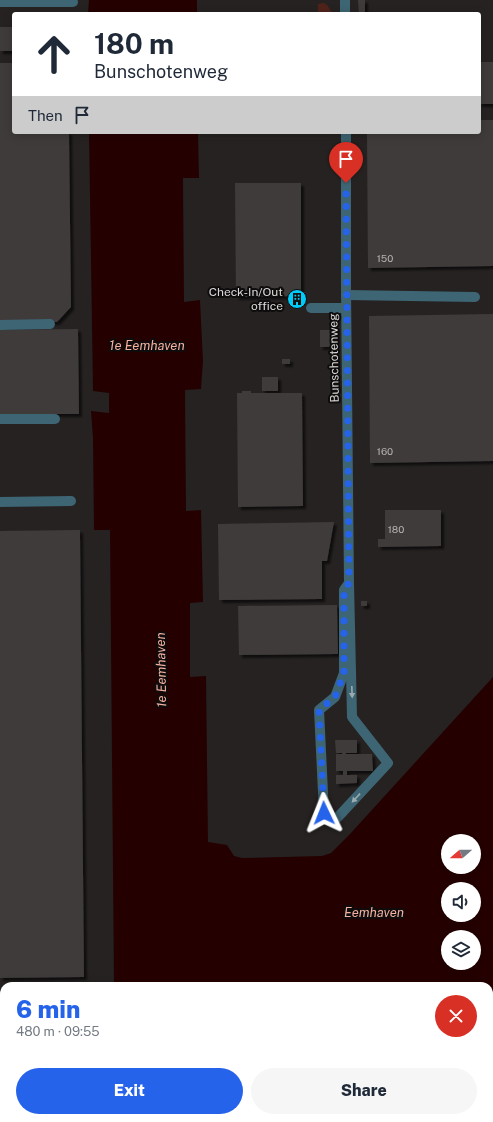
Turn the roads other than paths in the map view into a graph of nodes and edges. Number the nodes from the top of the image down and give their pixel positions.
1 (345, 0) edge
2 (0, 2) edge
3 (73, 2) dead end
4 (345, 12) edge
5 (346, 134) edge
6 (346, 295) junction
7 (474, 297) dead end
8 (311, 308) dead end
9 (346, 308) junction
10 (50, 324) dead end
11 (0, 325) edge
12 (0, 419) edge
13 (55, 419) dead end
14 (0, 502) edge
15 (71, 502) dead end
16 (349, 583) junction

1 - 4 street
2 - 3 street
5 - 6 street, Bunschotenweg
6 - 7 street
6 - 9 street, Bunschotenweg
8 - 9 street
9 - 16 street, Bunschotenweg
10 - 11 street
12 - 13 street
14 - 15 street
16 -> 16 street, Bunschotenweg

